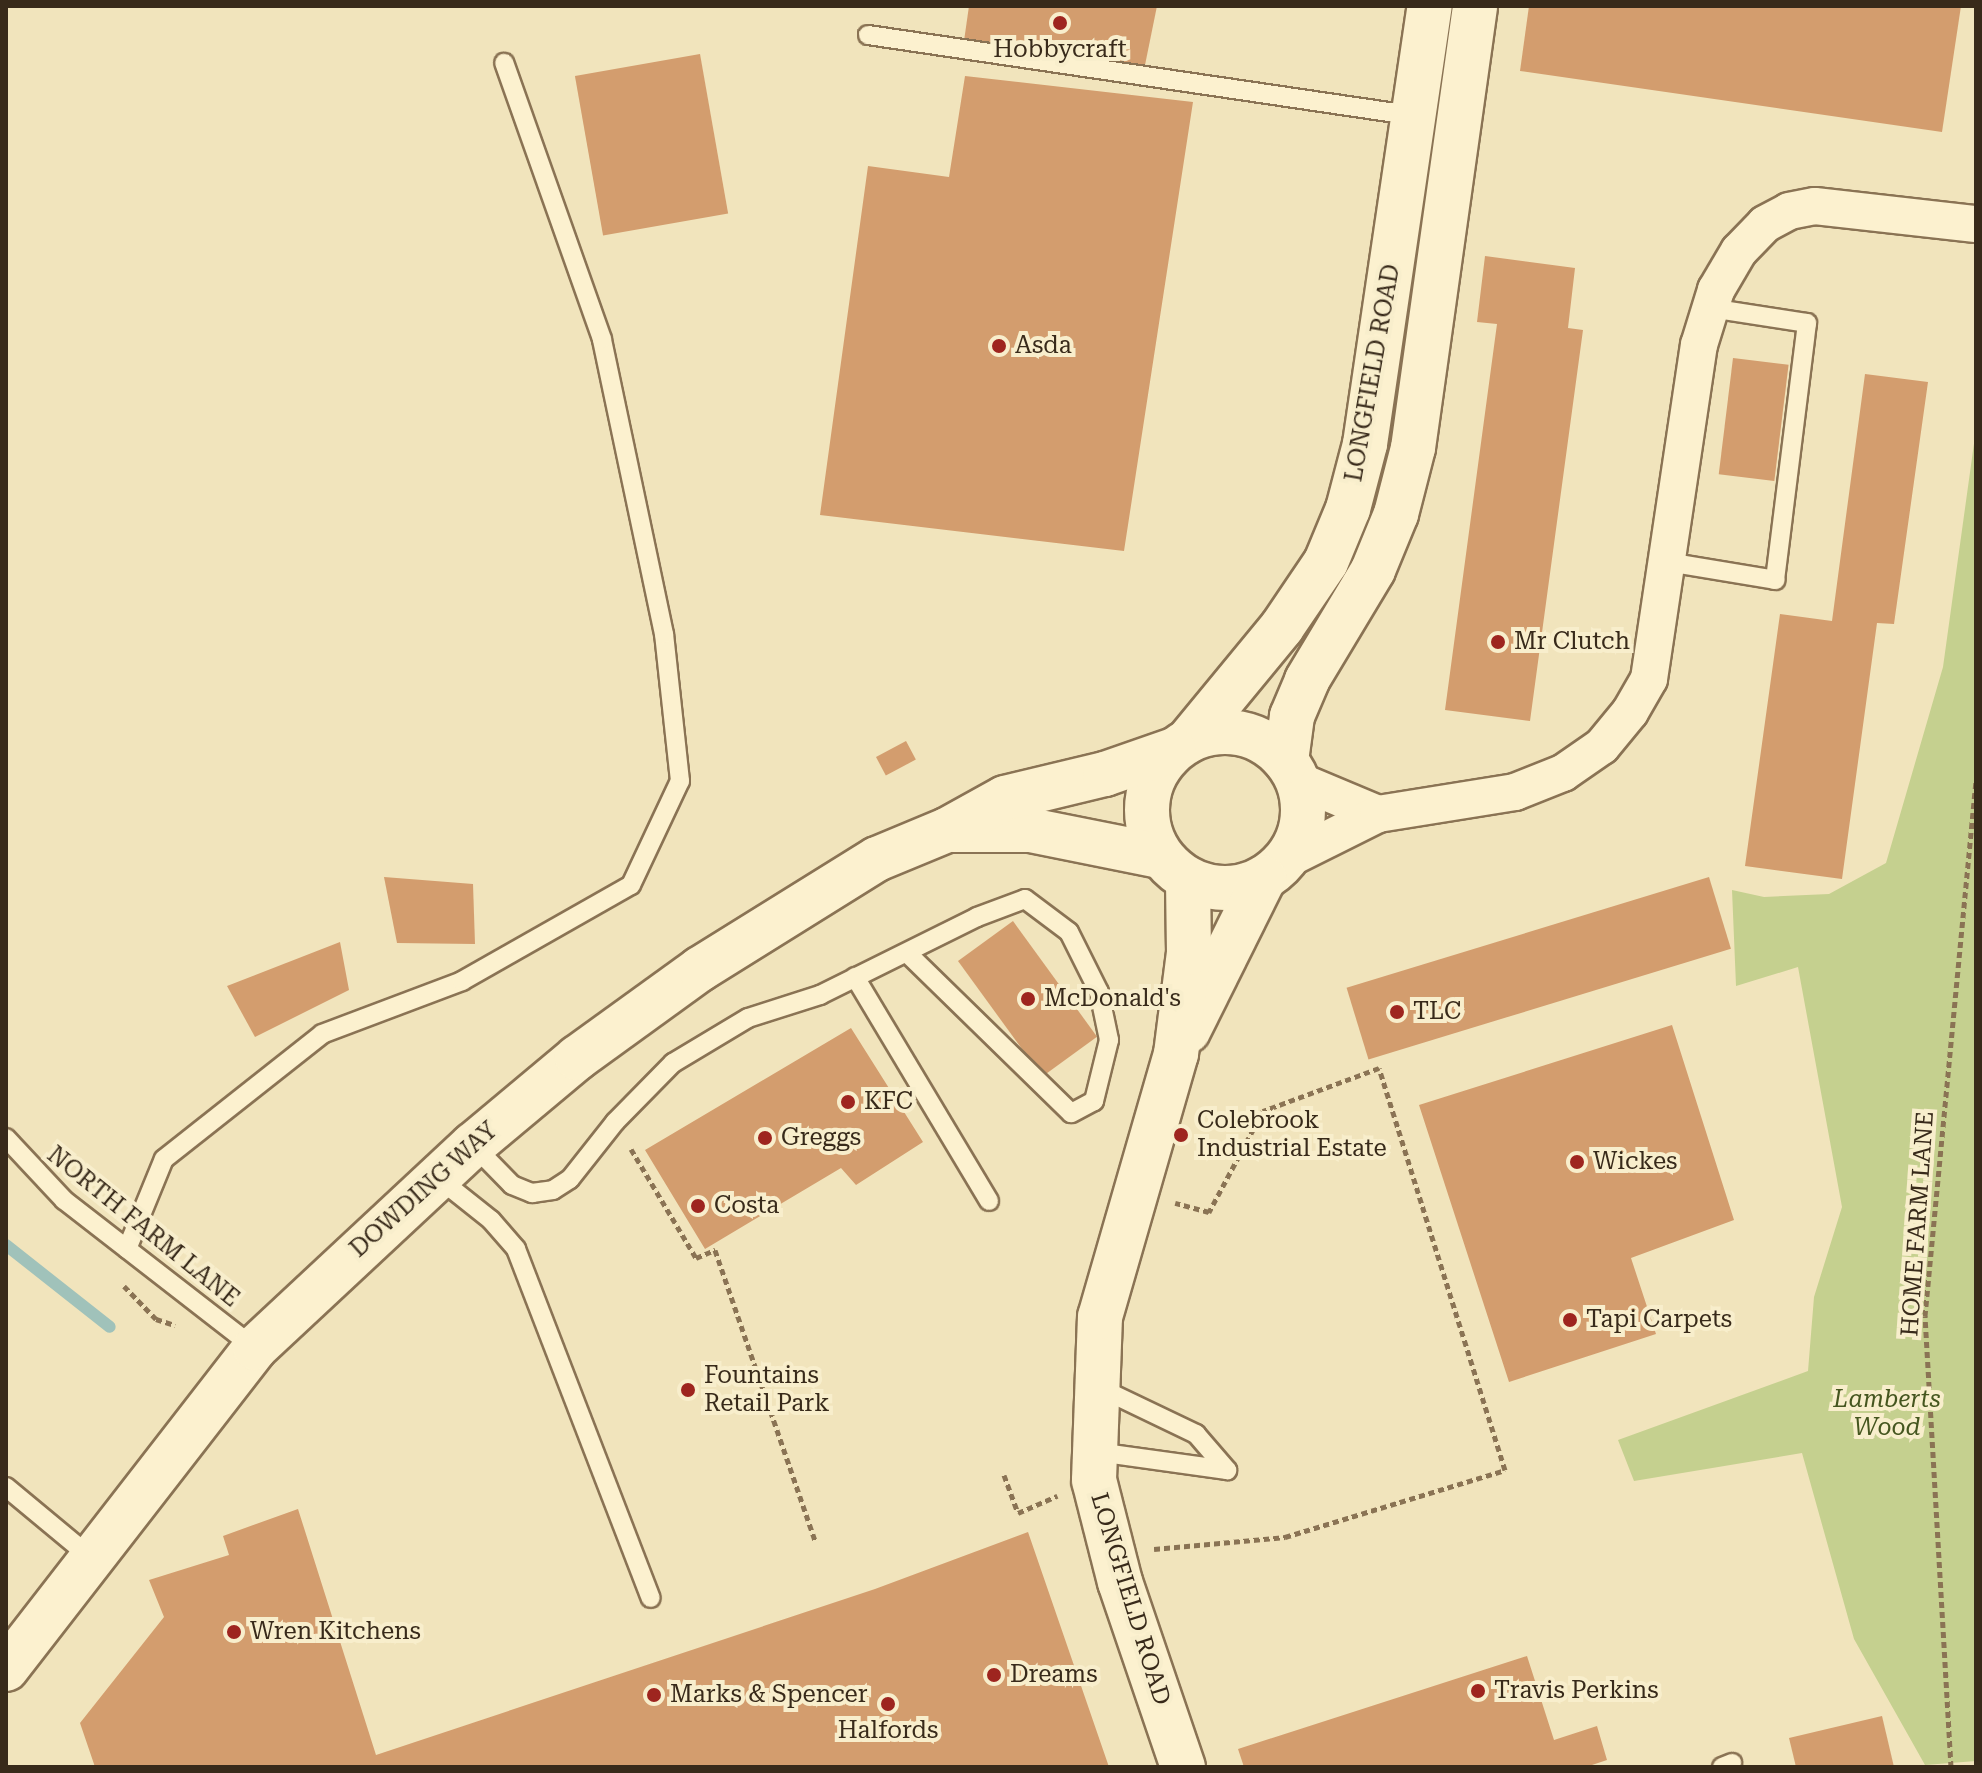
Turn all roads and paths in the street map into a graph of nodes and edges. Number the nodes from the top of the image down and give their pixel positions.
1 (1430, 6) edge
2 (1475, 6) edge
3 (868, 35) dead end
4 (504, 63) dead end
5 (1416, 116) junction
6 (1976, 224) edge
7 (1710, 308) junction
8 (1668, 562) junction
9 (1181, 745) junction
10 (1292, 770) junction
11 (1976, 780) edge
12 (1378, 814) junction
13 (947, 830) junction
14 (1174, 868) junction
15 (1275, 869) junction
16 (907, 953) junction
17 (855, 977) junction
18 (1176, 1054) junction
19 (615, 1122) junction
20 (6, 1138) edge
21 (473, 1145) junction
22 (437, 1177) junction
23 (1136, 1192) junction
24 (989, 1201) dead end
25 (127, 1249) junction
26 (255, 1348) junction
27 (1098, 1387) junction
28 (1096, 1466) junction
29 (1004, 1475) dead end
30 (6, 1487) edge
31 (815, 1541) dead end
32 (1141, 1552) dead end
33 (89, 1556) junction
34 (651, 1598) dead end
35 (6, 1669) edge
36 (1183, 1767) edge
37 (1951, 1767) edge

1 - 5 street, LONGFIELD ROAD
2 - 10 street, LONGFIELD ROAD
3 - 5 lane
4 - 25 lane
5 - 9 street, LONGFIELD ROAD
6 - 7 street
7 - 8 street
7 - 8 lane
8 - 12 street
9 - 10 street
9 - 13 street, DOWDING WAY
9 - 14 street
10 - 12 street
10 - 15 street
11 - 37 path, HOME FARM LANE
12 - 15 street
13 - 14 street, DOWDING WAY
13 - 21 street, DOWDING WAY
14 - 15 street
14 - 18 street, LONGFIELD ROAD
15 - 18 street, LONGFIELD ROAD
16 - 16 lane
16 - 17 lane
17 - 19 lane
17 - 24 lane
18 - 23 street, LONGFIELD ROAD
19 - 21 lane
19 - 31 path
20 - 25 lane, NORTH FARM LANE
21 - 22 street, DOWDING WAY
22 - 26 street, DOWDING WAY
22 - 34 lane
23 - 27 street, LONGFIELD ROAD
23 - 32 path
25 - 26 lane, NORTH FARM LANE
26 - 33 street, DOWDING WAY
27 - 28 street, LONGFIELD ROAD
27 - 28 lane
28 - 29 path
28 - 36 street, LONGFIELD ROAD
30 - 33 lane
33 - 35 street, DOWDING WAY

